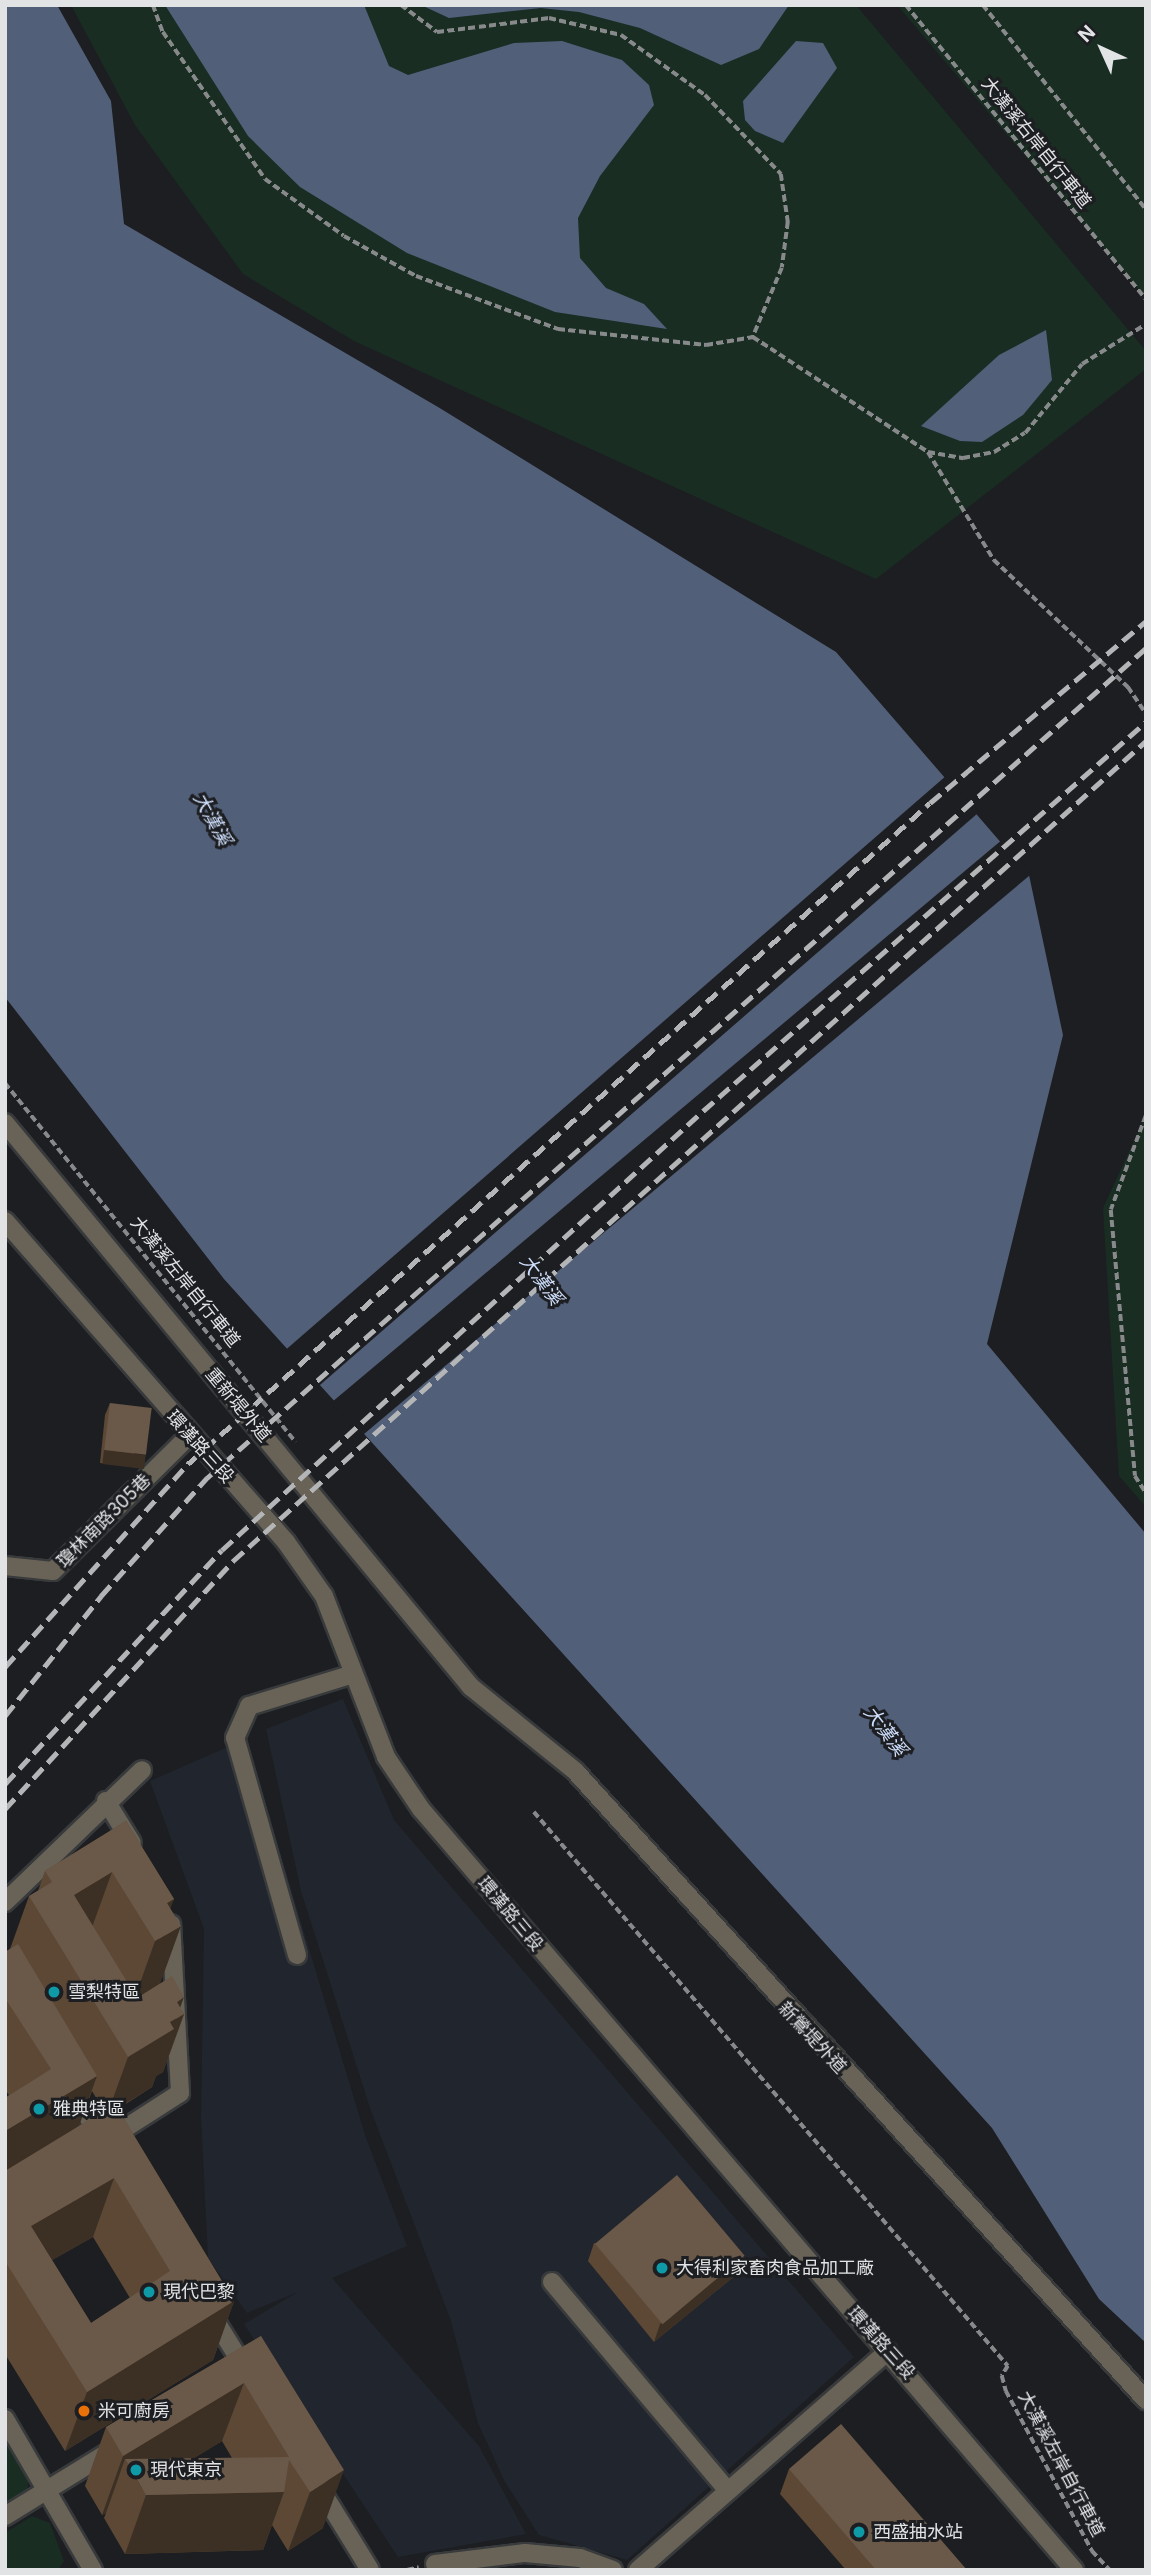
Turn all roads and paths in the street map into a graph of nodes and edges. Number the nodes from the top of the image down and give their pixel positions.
1 (153, 5) edge
2 (401, 5) edge
3 (906, 5) edge
4 (983, 5) edge
5 (1146, 209) edge
6 (1146, 299) edge
7 (1146, 324) edge
8 (753, 338) junction
9 (928, 453) junction
10 (1146, 714) edge
11 (5, 1083) edge
12 (1146, 1116) edge
13 (5, 1123) edge
14 (5, 1220) edge
15 (189, 1436) junction
16 (301, 1448) dead end
17 (1146, 1493) edge
18 (5, 1566) edge
19 (353, 1674) junction
20 (471, 1687) joint
21 (142, 1770) dead end
22 (106, 1801) junction
23 (534, 1812) dead end
24 (146, 1865) edge
25 (163, 1901) edge
26 (5, 1902) edge
27 (297, 1955) dead end
28 (61, 2072) edge
29 (107, 2149) junction
30 (81, 2156) edge
31 (552, 2282) dead end
32 (199, 2296) edge
33 (888, 2351) junction
34 (244, 2366) junction
35 (221, 2381) edge
36 (258, 2389) edge
37 (1146, 2400) edge
38 (5, 2419) edge
39 (130, 2438) edge
40 (309, 2470) edge
41 (48, 2491) junction
42 (728, 2491) junction
43 (5, 2516) edge
44 (435, 2564) dead end
45 (93, 2570) edge
46 (370, 2570) edge
47 (613, 2570) edge
48 (638, 2570) edge
49 (1074, 2570) edge
50 (1110, 2570) edge

1 - 8 path
2 - 8 path
3 - 6 path, 大漢溪右岸自行車道
4 - 5 path
7 - 9 path
8 - 9 path
9 - 10 path
11 - 16 path, 大漢溪左岸自行車道
12 - 17 path
13 - 20 street, 重新堤外道
14 - 15 street, 環漢路三段
15 - 18 street, 瓊林南路305巷
15 - 19 street, 環漢路三段
19 - 27 street
19 - 33 street, 環漢路三段
20 - 37 street, 新鶯堤外道
21 - 22 street
22 - 24 street
22 - 26 street
23 - 50 path, 大漢溪左岸自行車道
25 - 29 street
28 - 29 street
29 - 30 street
31 - 42 street
32 - 34 street
33 - 42 street
33 - 49 street, 環漢路三段
34 - 35 street
34 - 36 street
38 - 41 street
39 - 41 street
40 - 46 street
41 - 43 street
41 - 45 street
42 - 48 street
44 - 47 street

